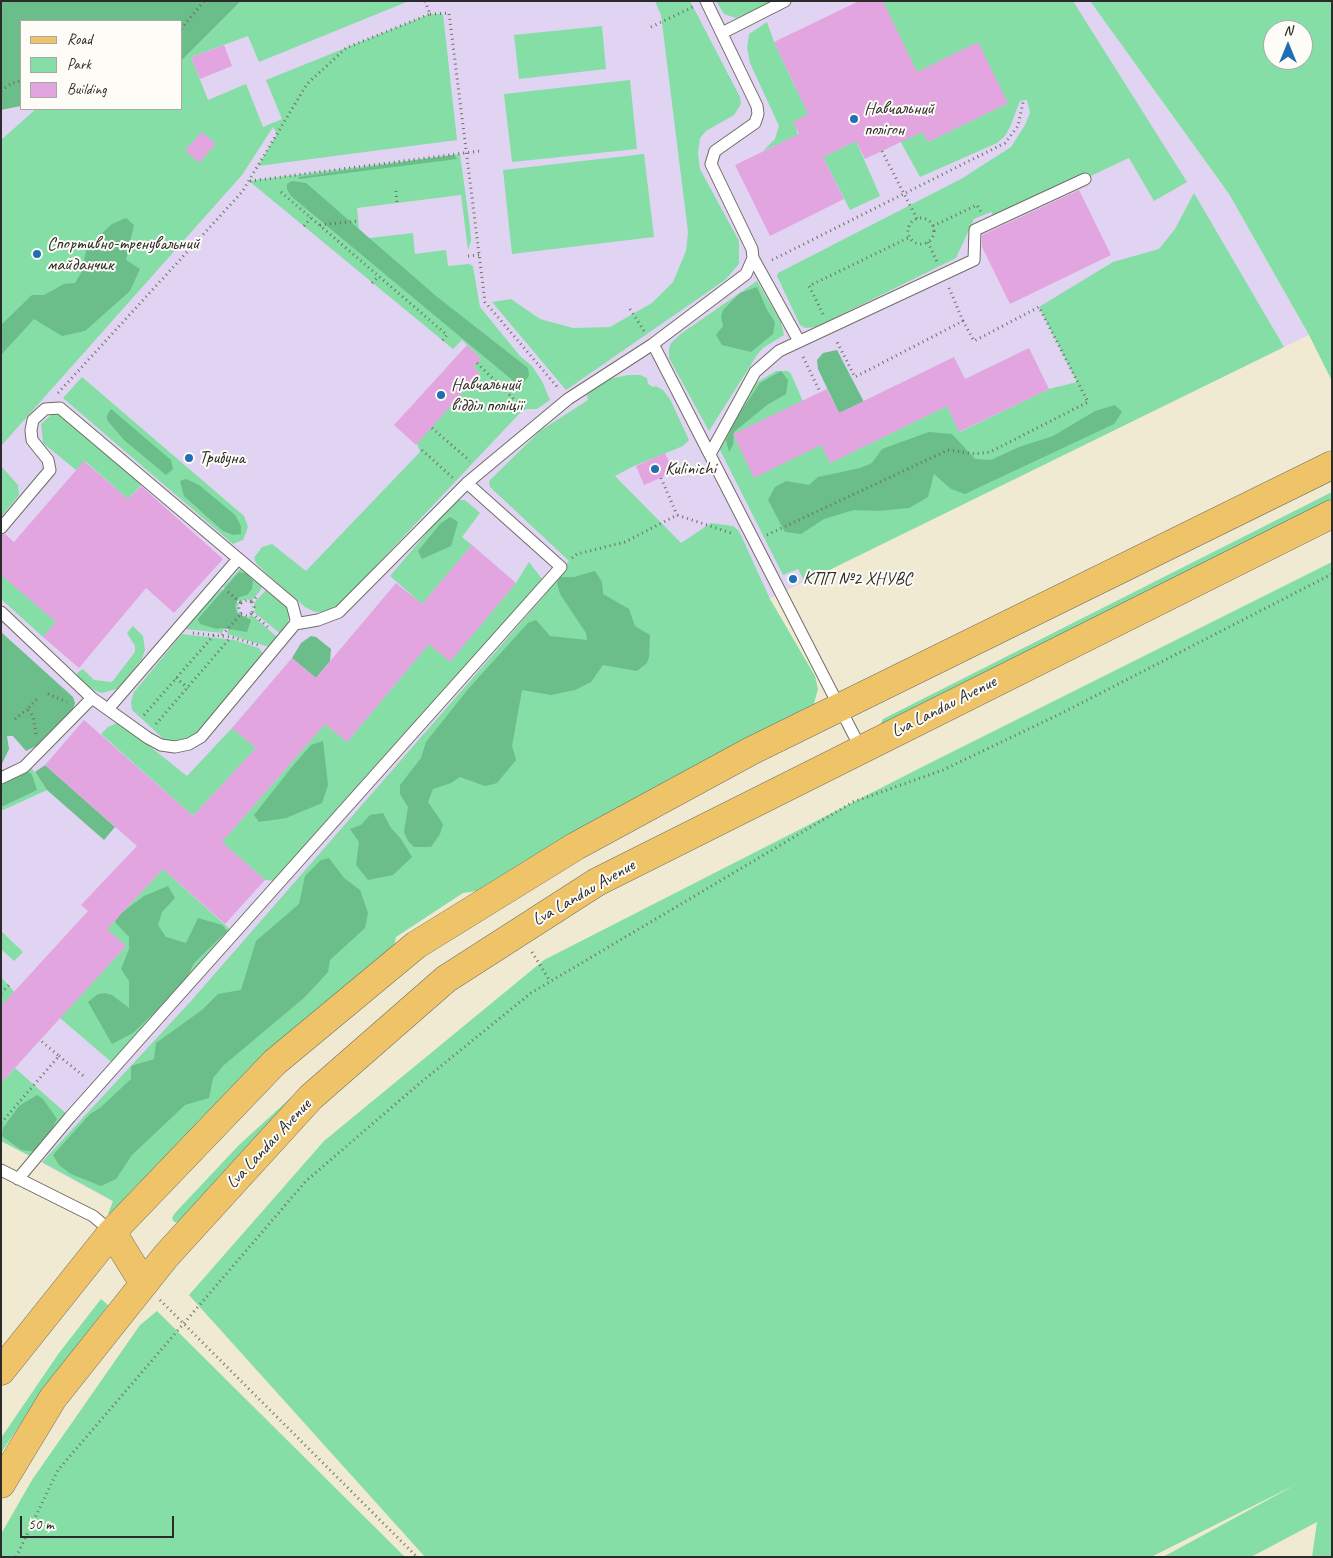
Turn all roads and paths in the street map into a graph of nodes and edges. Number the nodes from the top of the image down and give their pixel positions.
1 (204, 1) edge
2 (425, 1) edge
3 (706, 1) edge
4 (785, 1) edge
5 (693, 8) dead end
6 (430, 14) junction
7 (651, 27) dead end
8 (182, 28) edge
9 (722, 33) junction
10 (20, 81) edge
11 (1, 91) edge
12 (1024, 102) dead end
13 (480, 151) dead end
14 (882, 151) dead end
15 (466, 153) junction
16 (1085, 179) dead end
17 (249, 181) junction
18 (396, 191) dead end
19 (282, 192) dead end
20 (904, 194) junction
21 (397, 203) dead end
22 (311, 218) junction
23 (917, 220) junction
24 (358, 221) dead end
25 (987, 224) junction
26 (320, 225) junction
27 (304, 226) dead end
28 (933, 226) junction
29 (910, 236) junction
30 (479, 255) junction
31 (468, 256) dead end
32 (756, 262) junction
33 (379, 276) junction
34 (372, 283) dead end
35 (630, 310) dead end
36 (829, 327) junction
37 (442, 341) dead end
38 (798, 342) junction
39 (653, 344) junction
40 (477, 363) dead end
41 (820, 392) dead end
42 (568, 399) junction
43 (45, 409) junction
44 (538, 423) junction
45 (432, 428) dead end
46 (422, 450) dead end
47 (710, 454) junction
48 (1332, 466) edge
49 (482, 471) junction
50 (661, 478) dead end
51 (465, 485) junction
52 (1332, 514) edge
53 (677, 515) junction
54 (1, 528) edge
55 (755, 541) junction
56 (238, 559) junction
57 (561, 567) junction
58 (1332, 574) edge
59 (1, 612) edge
60 (252, 613) junction
61 (241, 614) junction
62 (295, 624) junction
63 (176, 631) junction
64 (214, 635) junction
65 (221, 636) junction
66 (231, 638) junction
67 (282, 640) junction
68 (273, 650) junction
69 (176, 678) junction
70 (188, 688) junction
71 (39, 697) dead end
72 (92, 698) junction
73 (838, 707) junction
74 (27, 709) junction
75 (108, 709) junction
76 (15, 719) dead end
77 (133, 727) junction
78 (146, 736) junction
79 (861, 749) junction
80 (38, 752) junction
81 (1, 778) edge
82 (532, 952) dead end
83 (550, 982) junction
84 (9, 985) dead end
85 (1, 993) edge
86 (40, 1040) dead end
87 (59, 1056) junction
88 (97, 1087) junction
89 (1, 1123) edge
90 (1, 1170) edge
91 (18, 1178) junction
92 (112, 1232) junction
93 (144, 1284) junction
94 (184, 1324) junction
95 (1, 1371) edge
96 (1, 1484) edge
97 (16, 1557) edge
98 (417, 1557) edge

1 - 8 path
2 - 6 path
3 - 9 lane
4 - 9 lane
5 - 7 path
6 - 15 path
6 - 17 path
9 - 32 lane
10 - 11 path
12 - 20 path
13 - 15 path
14 - 20 path
15 - 17 path
15 - 30 path
16 - 25 lane
17 - 43 path
18 - 21 path
19 - 22 path
20 - 23 path
20 - 32 path
22 - 26 path
22 - 27 path
23 - 28 path
23 - 29 path
24 - 26 path
25 - 28 path
25 - 36 lane
26 - 33 path
28 - 29 path
29 - 36 path
30 - 31 path
30 - 42 path
32 - 38 lane
32 - 39 lane
33 - 34 path
33 - 37 path
35 - 39 path
36 - 38 lane
36 - 55 path
38 - 41 path
38 - 47 lane
39 - 42 lane
39 - 47 lane
40 - 44 path
42 - 44 lane
43 - 54 lane
43 - 56 lane
44 - 49 lane
45 - 49 path
46 - 51 path
47 - 55 lane
48 - 73 main road
49 - 51 lane
50 - 53 path
51 - 57 lane
51 - 62 lane
52 - 79 main road, Lva Landau Avenue
53 - 55 path
53 - 57 path
55 - 73 lane
56 - 62 lane
56 - 63 lane
57 - 88 lane
58 - 83 path
59 - 72 lane
60 - 61 path
60 - 61 path
60 - 67 path
61 - 65 path
62 - 67 lane
63 - 64 path
63 - 75 lane
64 - 65 path
64 - 69 path
65 - 66 path
66 - 68 path
66 - 70 path
67 - 68 lane
68 - 78 lane
69 - 70 path
69 - 77 path
70 - 78 path
71 - 74 path
72 - 75 lane
72 - 80 lane
73 - 79 lane
73 - 92 main road
74 - 76 path
74 - 80 path
75 - 77 lane
77 - 78 lane
79 - 93 main road, Lva Landau Avenue
80 - 81 lane
82 - 83 path
83 - 94 path
84 - 85 path
86 - 87 path
87 - 88 path
87 - 89 path
88 - 91 lane
90 - 91 lane
91 - 92 lane
92 - 93 main road
92 - 95 main road
93 - 94 path
93 - 96 main road, Lva Landau Avenue
94 - 97 path
94 - 98 path

